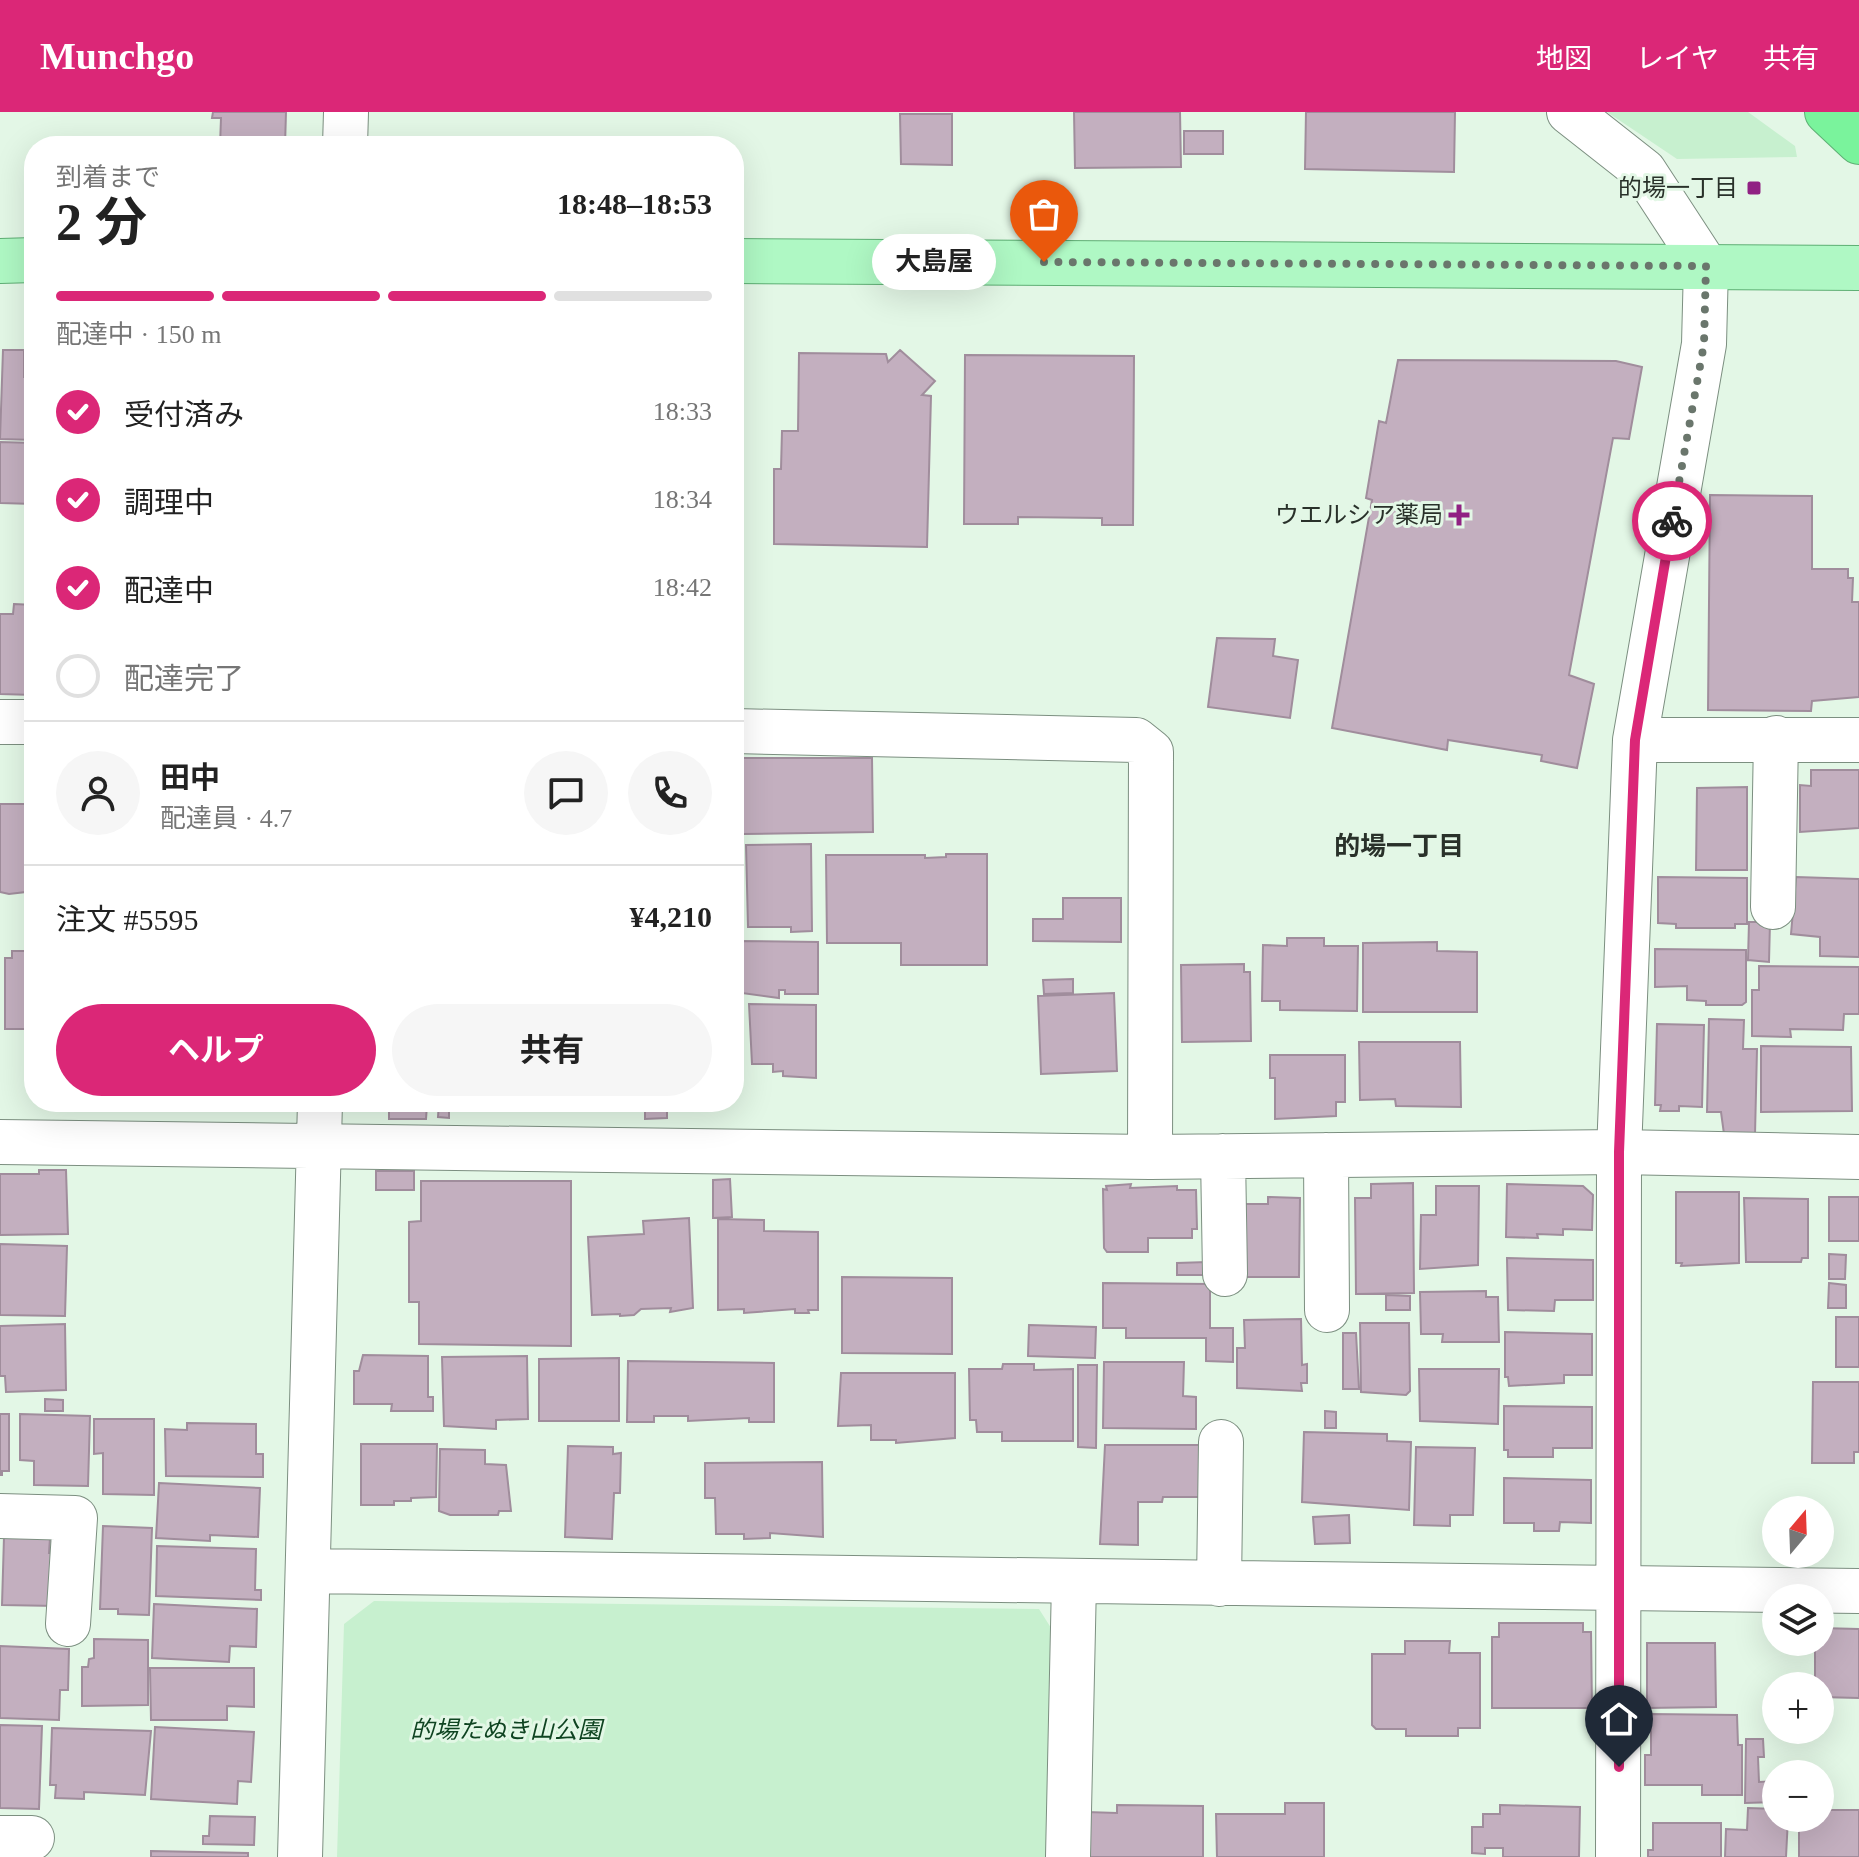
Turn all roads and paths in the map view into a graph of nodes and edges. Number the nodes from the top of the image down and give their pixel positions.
1 (346, 112) edge
2 (1569, 112) edge
3 (1827, 112) edge
4 (345, 136) edge
5 (1859, 142) edge
6 (24, 260) edge
7 (0, 261) edge
8 (744, 261) edge
9 (1706, 266) junction
10 (1859, 268) edge
11 (0, 722) edge
12 (24, 722) edge
13 (744, 731) edge
14 (1776, 738) junction
15 (1635, 740) junction
16 (1859, 740) edge
17 (1773, 907) dead end
18 (320, 1112) edge
19 (0, 1142) edge
20 (318, 1147) junction
21 (1619, 1152) junction
22 (1326, 1155) junction
23 (1223, 1156) junction
24 (1150, 1157) junction
25 (1859, 1157) edge
26 (1225, 1274) dead end
27 (1327, 1310) dead end
28 (1221, 1442) dead end
29 (0, 1516) edge
30 (309, 1571) junction
31 (1074, 1582) junction
32 (1219, 1584) junction
33 (1620, 1588) junction
34 (1859, 1591) edge
35 (68, 1624) dead end
36 (300, 1857) edge
37 (1068, 1857) edge
38 (1618, 1857) edge

1 - 4 street
2 - 9 street
3 - 5 highway
6 - 7 main road
8 - 9 main road
9 - 10 main road
9 - 15 street
11 - 12 street
13 - 24 street
14 - 15 street
14 - 16 street
14 - 17 street
15 - 21 street
18 - 20 street
19 - 20 street
20 - 24 street
20 - 30 street
21 - 22 street
21 - 25 street
21 - 33 street
22 - 23 street
22 - 27 street
23 - 24 street
23 - 26 street
28 - 32 street
29 - 35 street
30 - 31 street
30 - 36 street
31 - 32 street
31 - 37 street
32 - 33 street
33 - 34 street
33 - 38 street

